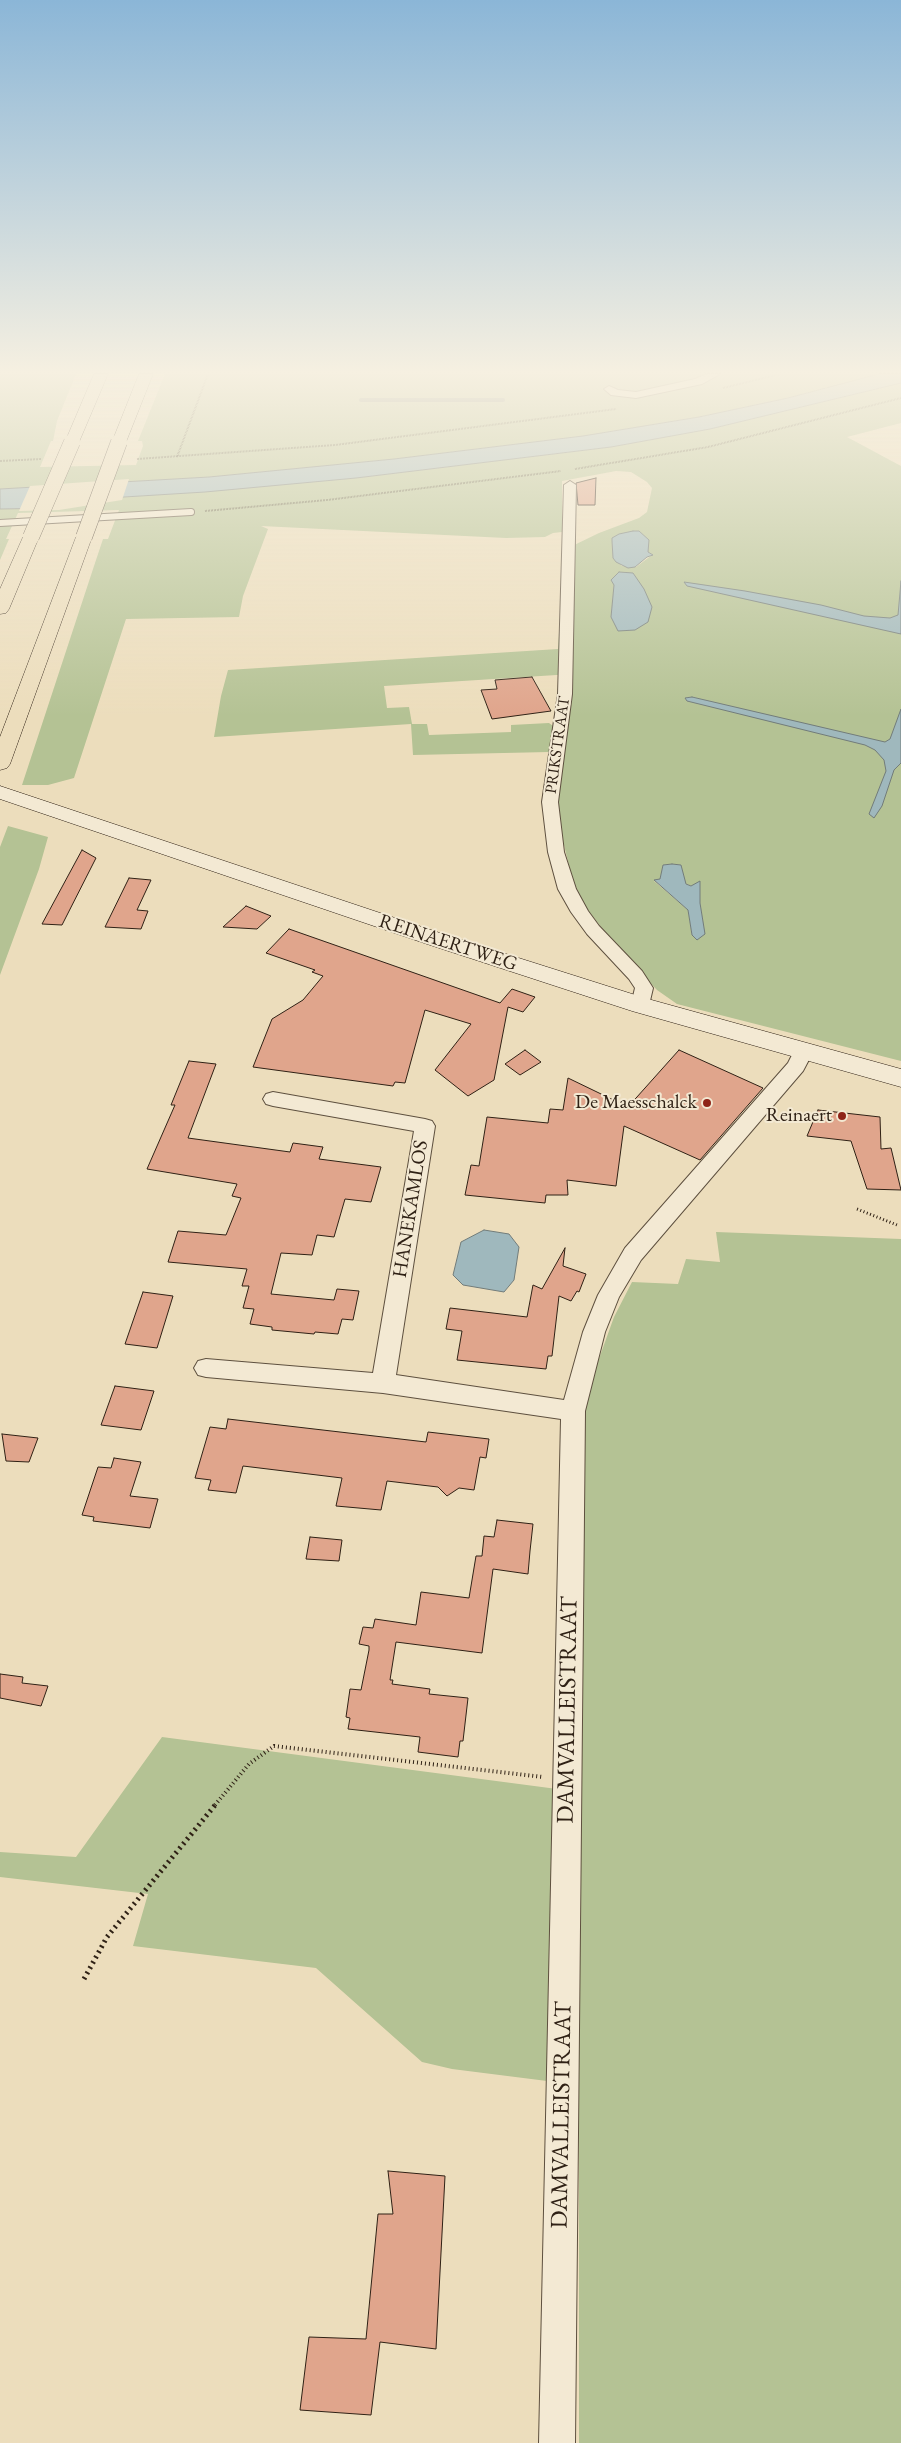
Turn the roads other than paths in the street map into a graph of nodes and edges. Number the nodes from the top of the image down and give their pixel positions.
1 (52, 488) edge
2 (102, 488) edge
3 (570, 488) edge
4 (191, 512) road end
5 (0, 523) edge
6 (0, 609) edge
7 (0, 764) edge
8 (0, 792) edge
9 (640, 1005) junction
10 (803, 1052) junction
11 (901, 1078) edge
12 (273, 1099) dead end
13 (206, 1368) dead end
14 (383, 1384) junction
15 (573, 1411) junction
16 (557, 2443) edge

1 - 6 highway, bridge
2 - 7 highway, bridge
3 - 9 street, PRIKSTRAAT
4 - 5 lane
8 - 9 main road, REINAERTWEG
9 - 10 main road, REINAERTWEG
10 - 11 main road, REINAERTWEG
10 - 15 street, DAMVALLEISTRAAT
12 - 14 street, HANEKAMLOS
13 - 14 street
14 - 15 street
15 - 16 street, DAMVALLEISTRAAT

